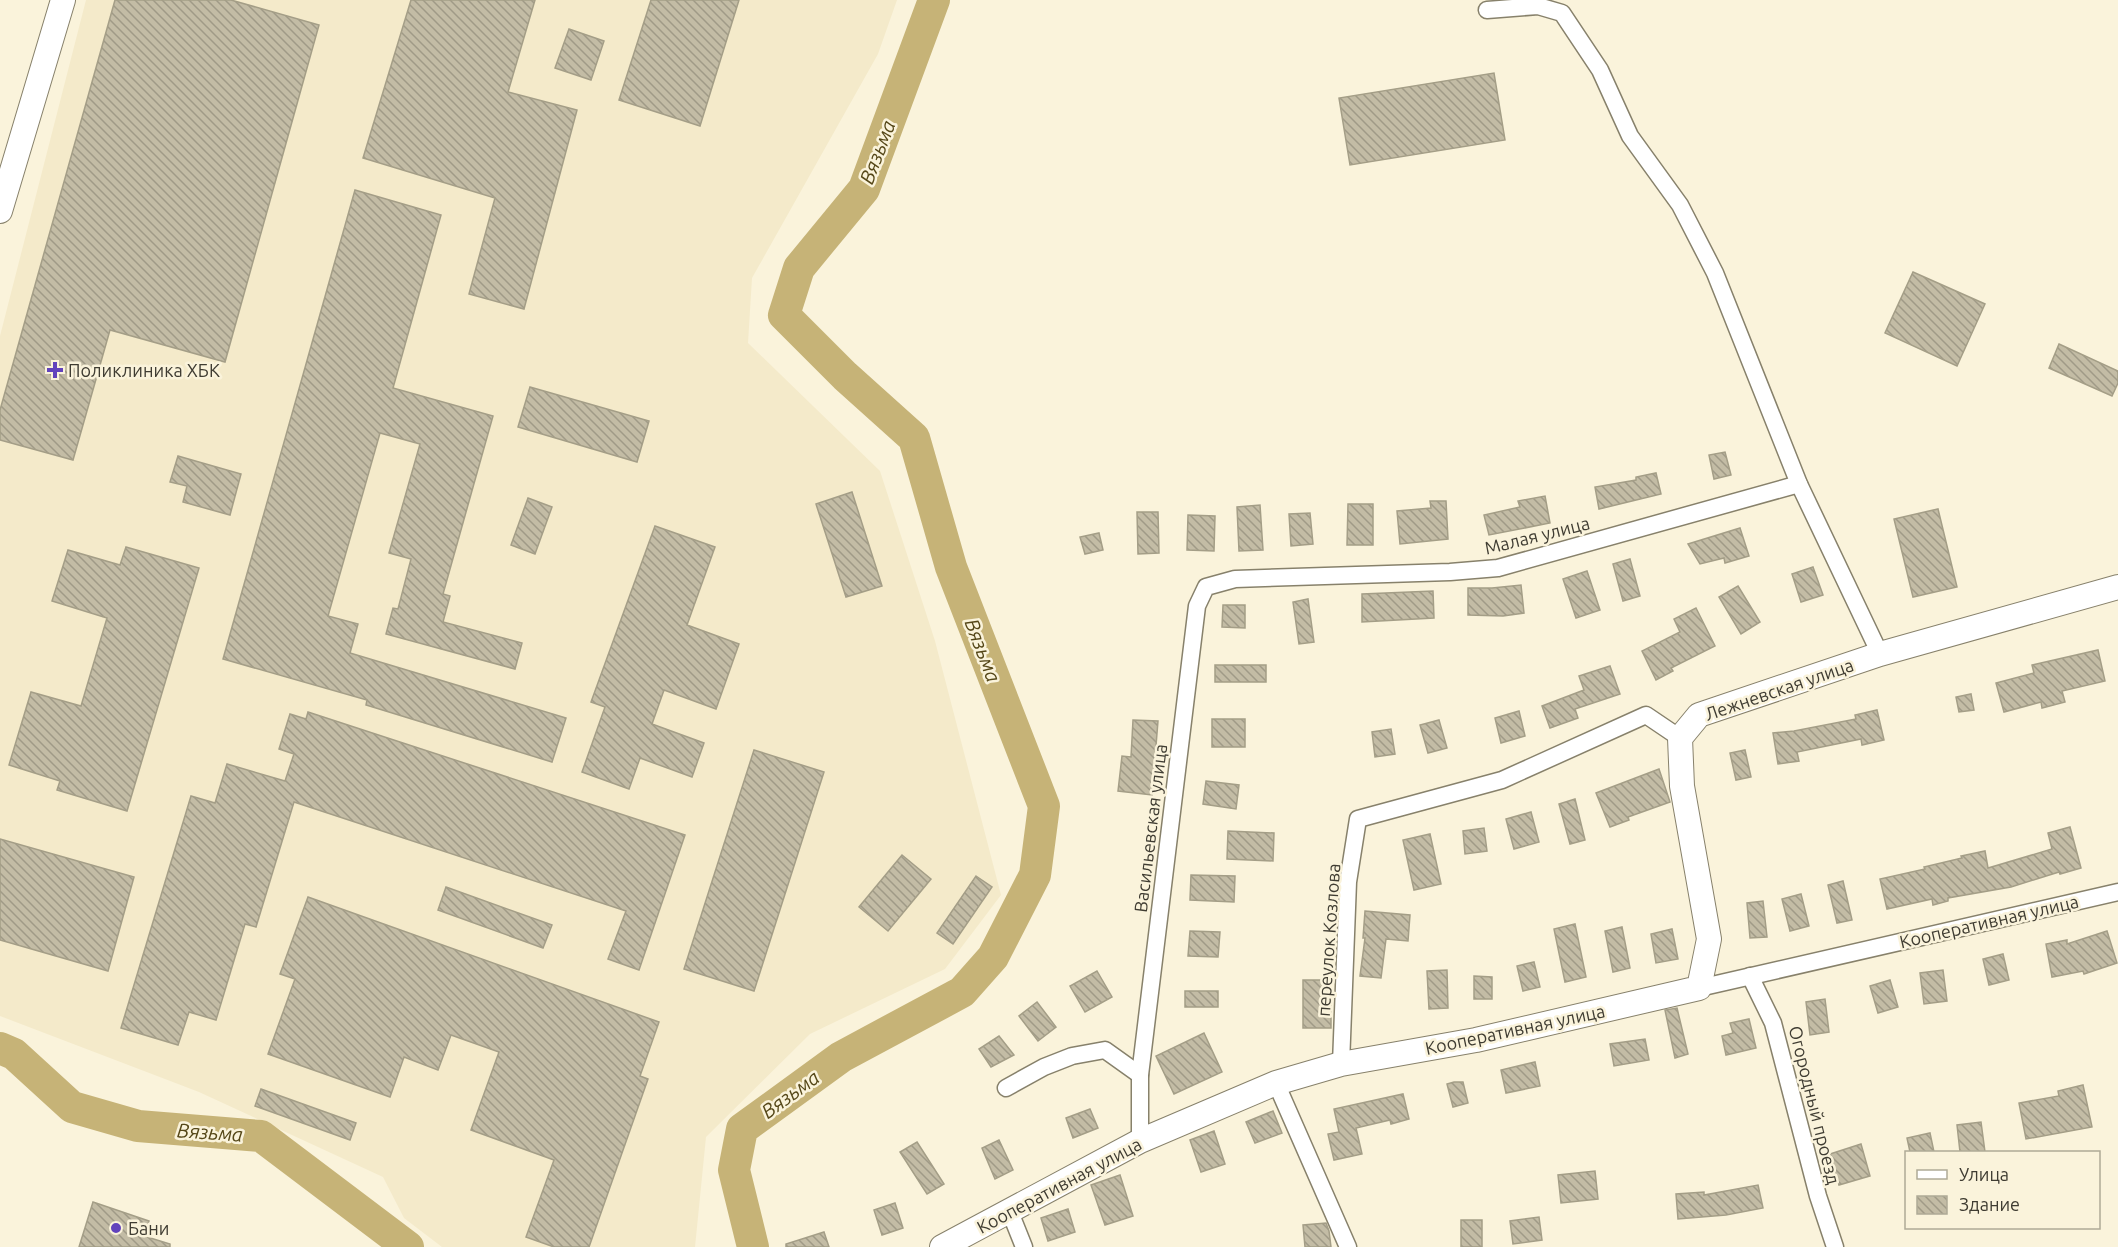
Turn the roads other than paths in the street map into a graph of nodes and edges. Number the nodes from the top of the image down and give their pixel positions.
1 (63, 0) edge
2 (1487, 10) dead end
3 (0, 212) edge
4 (1799, 484) junction
5 (1206, 587) joint
6 (2118, 588) edge
7 (1880, 654) junction
8 (1680, 738) junction
9 (2118, 892) edge
10 (1750, 976) junction
11 (1699, 987) junction
12 (1341, 1064) junction
13 (1140, 1075) junction
14 (1276, 1083) junction
15 (1006, 1088) dead end
16 (1140, 1141) junction
17 (1010, 1212) junction
18 (942, 1247) edge
19 (1024, 1247) edge
20 (1348, 1247) edge
21 (1835, 1247) edge

1 - 3 street
2 - 4 street
4 - 5 street, Малая улица
4 - 7 street
5 - 13 street, Васильевская улица
6 - 7 street, Лежневская улица
7 - 8 street, Лежневская улица
8 - 11 street
8 - 12 street, переулок Козлова
9 - 10 street, Кооперативная улица
10 - 11 street, Кооперативная улица
10 - 21 street, Огородный проезд
11 - 12 street, Кооперативная улица
12 - 14 street, Кооперативная улица
13 - 15 street
13 - 16 street, Васильевская улица
14 - 16 street, Кооперативная улица
14 - 20 street
16 - 17 street, Кооперативная улица
17 - 18 street, Кооперативная улица
17 - 19 street

